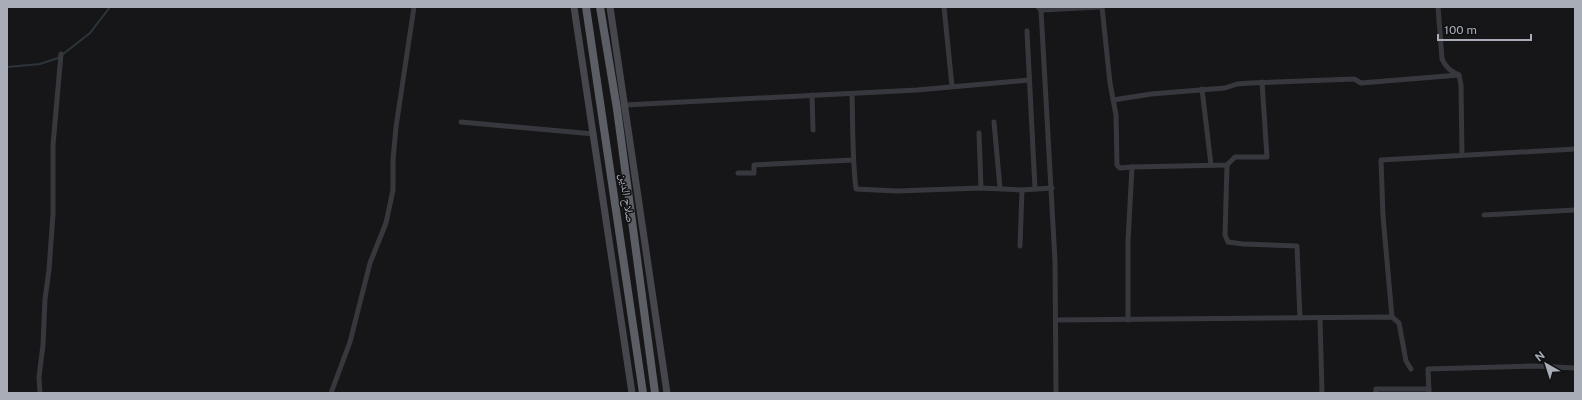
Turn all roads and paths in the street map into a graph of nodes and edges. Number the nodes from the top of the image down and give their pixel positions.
1 (414, 7) edge
2 (574, 7) edge
3 (586, 7) edge
4 (600, 7) edge
5 (610, 7) edge
6 (944, 7) edge
7 (1101, 7) edge
8 (1438, 7) edge
9 (1040, 8) edge
10 (1027, 31) dead end
11 (61, 54) dead end
12 (1459, 75) junction
13 (1029, 80) junction
14 (1262, 82) junction
15 (952, 86) junction
16 (1202, 90) junction
17 (852, 94) junction
18 (812, 95) junction
19 (1113, 100) junction
20 (626, 106) junction
21 (461, 122) dead end
22 (994, 122) dead end
23 (813, 130) dead end
24 (979, 133) dead end
25 (594, 134) junction
26 (1575, 149) edge
27 (1462, 155) junction
28 (853, 160) junction
29 (1211, 165) junction
30 (1227, 165) junction
31 (1132, 167) junction
32 (738, 173) dead end
33 (981, 188) junction
34 (1000, 188) junction
35 (1052, 188) junction
36 (1035, 189) junction
37 (1022, 190) junction
38 (1575, 210) edge
39 (1484, 215) dead end
40 (1020, 246) dead end
41 (1392, 317) junction
42 (1300, 318) junction
43 (1320, 318) junction
44 (1056, 320) junction
45 (1128, 320) junction
46 (633, 325) junction
47 (647, 331) junction
48 (1575, 368) edge
49 (1410, 369) dead end
50 (1429, 391) edge
51 (40, 393) edge
52 (331, 393) edge
53 (632, 393) edge
54 (643, 393) edge
55 (655, 393) edge
56 (667, 393) edge
57 (1056, 393) edge
58 (1322, 393) edge
59 (1376, 393) edge

1 - 52 street
2 - 25 main road
3 - 46 highway, صلاح الدين
4 - 47 highway, صلاح الدين
5 - 20 main road
6 - 15 street
7 - 9 street
7 - 19 street
8 - 12 street
9 - 35 street
10 - 13 street
11 - 51 street
12 - 14 street
12 - 27 street
13 - 15 street
13 - 36 street
14 - 16 street
14 - 30 street
15 - 17 street
16 - 19 street
16 - 29 street
17 - 18 street
17 - 28 street
18 - 20 street
18 - 23 street
19 - 31 street
20 - 56 main road
21 - 25 street
22 - 34 street
24 - 33 street
25 - 53 main road
26 - 27 street
27 - 41 street
28 - 32 street
28 - 33 street
29 - 30 street
29 - 31 street
30 - 42 street
31 - 45 street
33 - 34 street
34 - 37 street
35 - 36 street
35 - 44 street
36 - 37 street
37 - 40 street
38 - 39 street
41 - 43 street
41 - 49 street
42 - 43 street
42 - 45 street
43 - 58 street
44 - 45 street
44 - 57 street
46 - 47 highway
46 - 54 highway, صلاح الدين
47 - 55 highway, صلاح الدين
48 - 50 street
50 - 59 street

